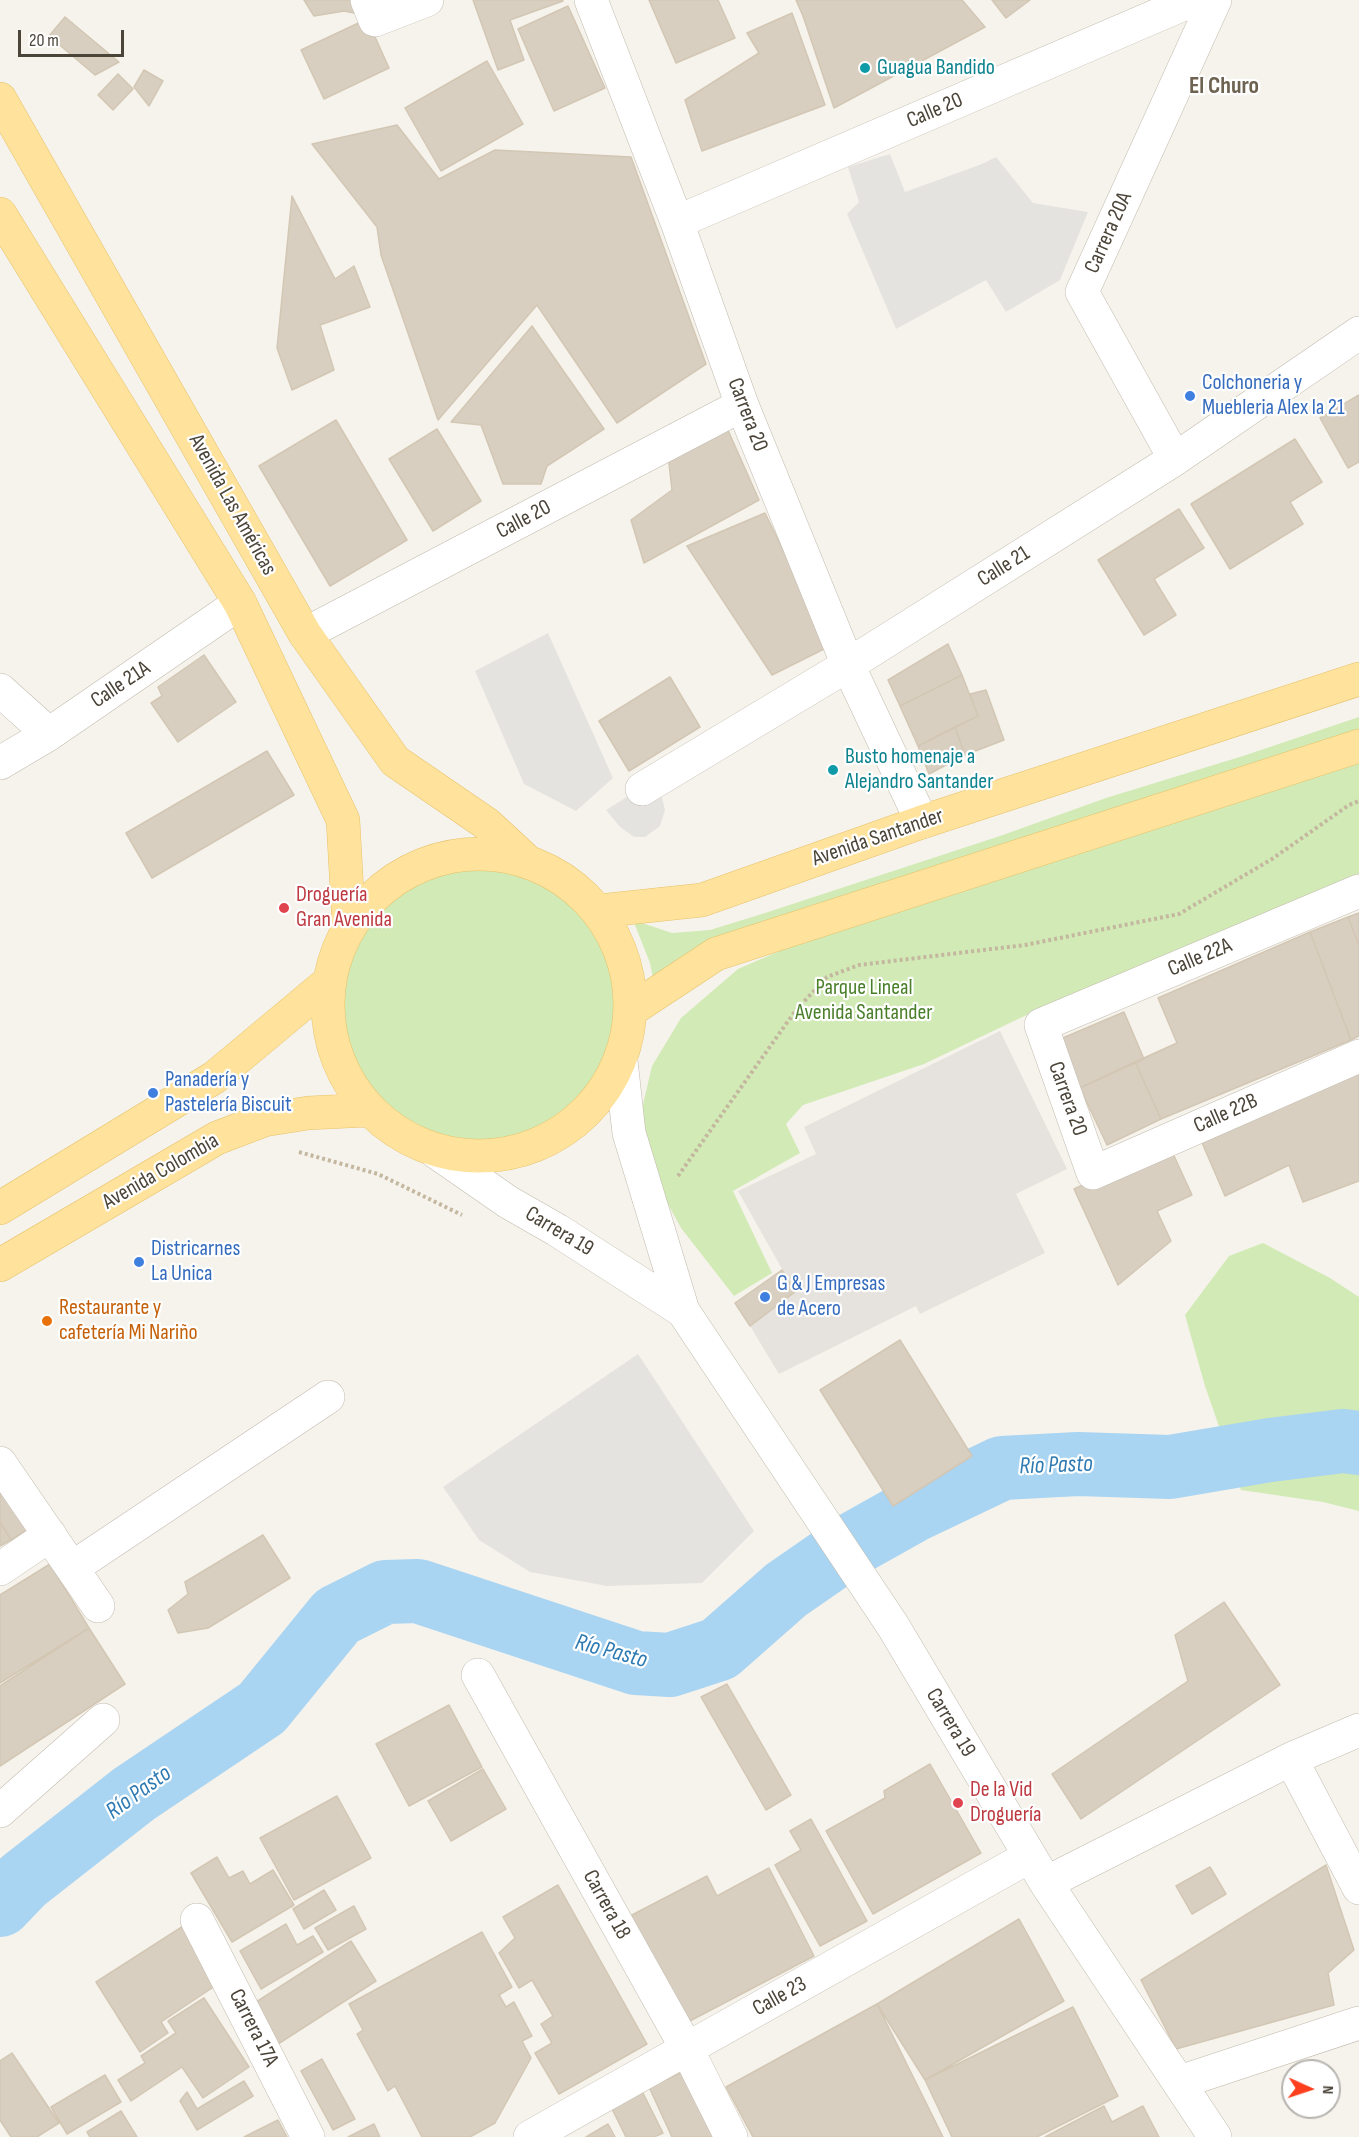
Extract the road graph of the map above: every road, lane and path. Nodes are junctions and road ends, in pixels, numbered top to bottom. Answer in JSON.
{"nodes":[{"id":1,"x":427,"y":0,"type":"edge"},
{"id":2,"x":591,"y":0,"type":"edge"},
{"id":3,"x":1193,"y":0,"type":"edge"},
{"id":4,"x":1215,"y":0,"type":"edge"},
{"id":5,"x":371,"y":10,"type":"edge"},
{"id":6,"x":0,"y":99,"type":"edge"},
{"id":7,"x":0,"y":214,"type":"edge"},
{"id":8,"x":677,"y":222,"type":"junction"},
{"id":9,"x":1359,"y":333,"type":"edge"},
{"id":10,"x":742,"y":405,"type":"junction"},
{"id":11,"x":1175,"y":459,"type":"junction"},
{"id":12,"x":240,"y":603,"type":"junction"},
{"id":13,"x":305,"y":634,"type":"junction"},
{"id":14,"x":848,"y":665,"type":"junction"},
{"id":15,"x":1359,"y":679,"type":"edge"},
{"id":16,"x":0,"y":690,"type":"edge"},
{"id":17,"x":49,"y":734,"type":"junction"},
{"id":18,"x":1359,"y":746,"type":"edge"},
{"id":19,"x":0,"y":763,"type":"edge"},
{"id":20,"x":642,"y":789,"type":"dead end"},
{"id":21,"x":1359,"y":801,"type":"edge"},
{"id":22,"x":922,"y":822,"type":"junction"},
{"id":23,"x":526,"y":860,"type":"junction"},
{"id":24,"x":1359,"y":891,"type":"edge"},
{"id":25,"x":599,"y":911,"type":"junction"},
{"id":26,"x":349,"y":927,"type":"junction"},
{"id":27,"x":330,"y":981,"type":"junction"},
{"id":28,"x":631,"y":1010,"type":"junction"},
{"id":29,"x":1041,"y":1025,"type":"joint"},
{"id":30,"x":1359,"y":1056,"type":"edge"},
{"id":31,"x":621,"y":1061,"type":"junction"},
{"id":32,"x":369,"y":1110,"type":"junction"},
{"id":33,"x":295,"y":1151,"type":"dead end"},
{"id":34,"x":436,"y":1152,"type":"junction"},
{"id":35,"x":1093,"y":1173,"type":"joint"},
{"id":36,"x":0,"y":1208,"type":"edge"},
{"id":37,"x":655,"y":1217,"type":"junction"},
{"id":38,"x":468,"y":1218,"type":"dead end"},
{"id":39,"x":0,"y":1265,"type":"edge"},
{"id":40,"x":683,"y":1311,"type":"junction"},
{"id":41,"x":328,"y":1396,"type":"dead end"},
{"id":42,"x":0,"y":1463,"type":"edge"},
{"id":43,"x":50,"y":1535,"type":"junction"},
{"id":44,"x":72,"y":1568,"type":"junction"},
{"id":45,"x":0,"y":1569,"type":"edge"},
{"id":46,"x":98,"y":1606,"type":"dead end"},
{"id":47,"x":477,"y":1675,"type":"dead end"},
{"id":48,"x":103,"y":1720,"type":"dead end"},
{"id":49,"x":1359,"y":1730,"type":"edge"},
{"id":50,"x":1291,"y":1758,"type":"junction"},
{"id":51,"x":0,"y":1811,"type":"edge"},
{"id":52,"x":1038,"y":1870,"type":"junction"},
{"id":53,"x":1359,"y":1888,"type":"edge"},
{"id":54,"x":197,"y":1920,"type":"dead end"},
{"id":55,"x":1359,"y":2023,"type":"edge"},
{"id":56,"x":687,"y":2049,"type":"junction"},
{"id":57,"x":1180,"y":2082,"type":"junction"},
{"id":58,"x":308,"y":2137,"type":"edge"},
{"id":59,"x":530,"y":2137,"type":"edge"},
{"id":60,"x":731,"y":2137,"type":"edge"},
{"id":61,"x":1215,"y":2137,"type":"edge"}],
"edges":[{"from":1,"to":5,"type":"street"},
{"from":2,"to":8,"type":"street","name":"Carrera 20"},
{"from":3,"to":8,"type":"street","name":"Calle 20"},
{"from":4,"to":11,"type":"street","name":"Carrera 20A"},
{"from":6,"to":13,"type":"main road","name":"Avenida Las Américas"},
{"from":7,"to":12,"type":"main road","name":"Avenida Las Américas"},
{"from":8,"to":10,"type":"street","name":"Carrera 20"},
{"from":9,"to":11,"type":"street","name":"Calle 21"},
{"from":10,"to":13,"type":"street","name":"Calle 20"},
{"from":10,"to":14,"type":"street","name":"Carrera 20"},
{"from":11,"to":14,"type":"street","name":"Calle 21"},
{"from":12,"to":17,"type":"street","name":"Calle 21A"},
{"from":12,"to":26,"type":"main road","name":"Avenida Las Américas"},
{"from":13,"to":23,"type":"main road","name":"Avenida Las Américas"},
{"from":14,"to":20,"type":"street","name":"Calle 21"},
{"from":14,"to":22,"type":"street","name":"Carrera 20"},
{"from":15,"to":22,"type":"main road","name":"Avenida Santander"},
{"from":16,"to":17,"type":"street"},
{"from":17,"to":19,"type":"street","name":"Calle 21A"},
{"from":18,"to":28,"type":"main road"},
{"from":21,"to":37,"type":"path"},
{"from":22,"to":25,"type":"main road","name":"Avenida Santander"},
{"from":23,"to":25,"type":"main road"},
{"from":23,"to":26,"type":"main road"},
{"from":24,"to":29,"type":"street","name":"Calle 22A"},
{"from":25,"to":28,"type":"main road"},
{"from":26,"to":27,"type":"main road"},
{"from":27,"to":32,"type":"main road"},
{"from":27,"to":36,"type":"main road"},
{"from":28,"to":31,"type":"main road"},
{"from":29,"to":35,"type":"street","name":"Carrera 20"},
{"from":30,"to":35,"type":"street","name":"Calle 22B"},
{"from":31,"to":34,"type":"main road"},
{"from":31,"to":37,"type":"street","name":"Carrera 19"},
{"from":32,"to":34,"type":"main road"},
{"from":32,"to":39,"type":"main road","name":"Avenida Colombia"},
{"from":33,"to":38,"type":"path"},
{"from":34,"to":40,"type":"street","name":"Carrera 19"},
{"from":37,"to":40,"type":"street","name":"Carrera 19"},
{"from":40,"to":52,"type":"street","name":"Carrera 19"},
{"from":41,"to":44,"type":"street"},
{"from":42,"to":43,"type":"street"},
{"from":43,"to":44,"type":"street"},
{"from":43,"to":45,"type":"street"},
{"from":44,"to":46,"type":"street"},
{"from":47,"to":56,"type":"street","name":"Carrera 18"},
{"from":48,"to":51,"type":"street"},
{"from":49,"to":50,"type":"street","name":"Calle 23"},
{"from":50,"to":52,"type":"street","name":"Calle 23"},
{"from":50,"to":53,"type":"street"},
{"from":52,"to":56,"type":"street","name":"Calle 23"},
{"from":52,"to":57,"type":"street","name":"Carrera 19"},
{"from":54,"to":58,"type":"street","name":"Carrera 17A"},
{"from":55,"to":57,"type":"street"},
{"from":56,"to":59,"type":"street","name":"Calle 23"},
{"from":56,"to":60,"type":"street","name":"Carrera 18"},
{"from":57,"to":61,"type":"street","name":"Carrera 19"}]}
